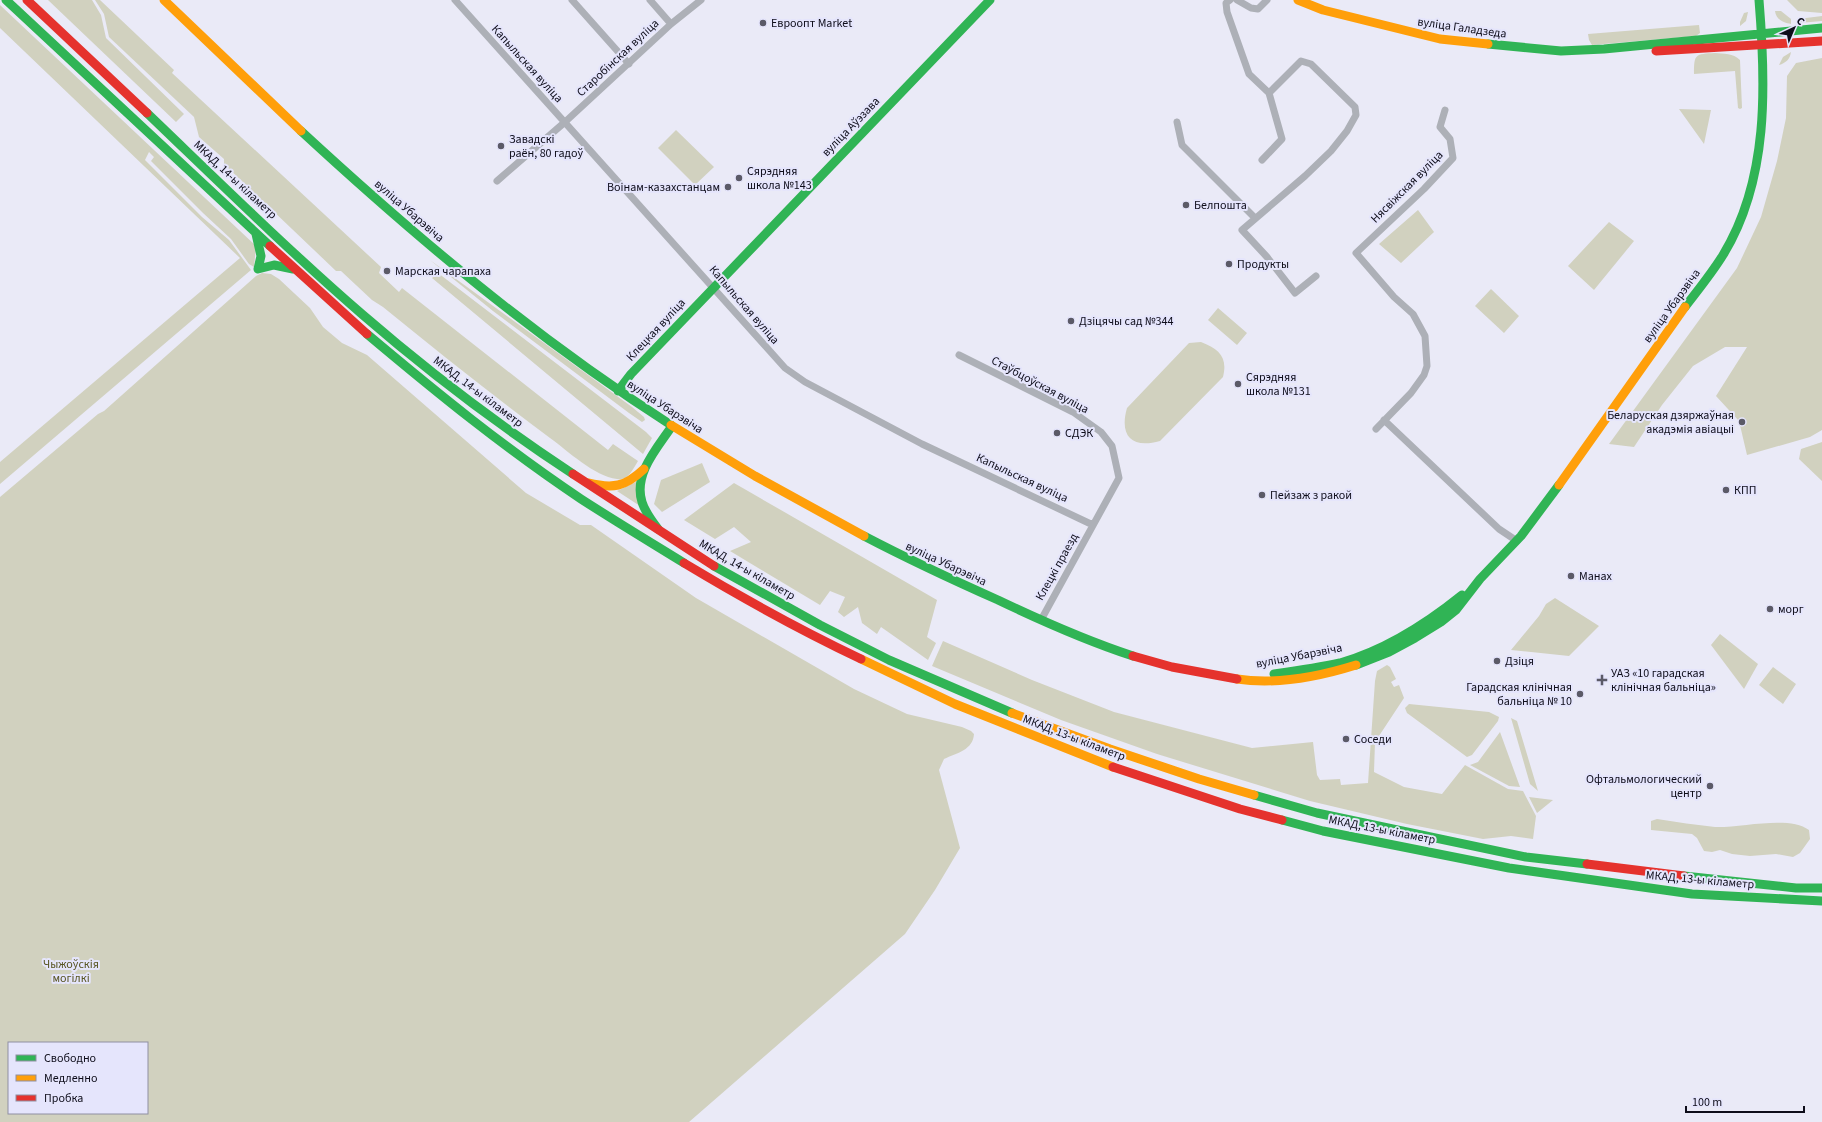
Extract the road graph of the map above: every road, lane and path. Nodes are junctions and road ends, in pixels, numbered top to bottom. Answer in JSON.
{"nodes":[{"id":1,"x":6,"y":0,"type":"edge"},
{"id":2,"x":27,"y":0,"type":"edge"},
{"id":3,"x":164,"y":0,"type":"edge"},
{"id":4,"x":455,"y":0,"type":"edge"},
{"id":5,"x":572,"y":0,"type":"edge"},
{"id":6,"x":650,"y":0,"type":"edge"},
{"id":7,"x":701,"y":0,"type":"edge"},
{"id":8,"x":990,"y":0,"type":"edge"},
{"id":9,"x":1230,"y":0,"type":"edge"},
{"id":10,"x":1237,"y":0,"type":"edge"},
{"id":11,"x":1266,"y":0,"type":"edge"},
{"id":12,"x":1298,"y":0,"type":"edge"},
{"id":13,"x":1759,"y":0,"type":"edge"},
{"id":14,"x":671,"y":24,"type":"junction"},
{"id":15,"x":1822,"y":28,"type":"edge"},
{"id":16,"x":1762,"y":34,"type":"junction"},
{"id":17,"x":1822,"y":41,"type":"edge"},
{"id":18,"x":1763,"y":45,"type":"junction"},
{"id":19,"x":1604,"y":49,"type":"junction"},
{"id":20,"x":629,"y":64,"type":"junction"},
{"id":21,"x":1269,"y":93,"type":"junction"},
{"id":22,"x":1445,"y":110,"type":"dead end"},
{"id":23,"x":565,"y":122,"type":"junction"},
{"id":24,"x":1177,"y":122,"type":"dead end"},
{"id":25,"x":1262,"y":160,"type":"dead end"},
{"id":26,"x":497,"y":181,"type":"dead end"},
{"id":27,"x":1255,"y":218,"type":"junction"},
{"id":28,"x":256,"y":234,"type":"junction"},
{"id":29,"x":294,"y":269,"type":"junction"},
{"id":30,"x":1316,"y":276,"type":"dead end"},
{"id":31,"x":712,"y":288,"type":"junction"},
{"id":32,"x":959,"y":355,"type":"dead end"},
{"id":33,"x":618,"y":391,"type":"junction"},
{"id":34,"x":1384,"y":420,"type":"junction"},
{"id":35,"x":672,"y":426,"type":"junction"},
{"id":36,"x":1376,"y":429,"type":"dead end"},
{"id":37,"x":648,"y":464,"type":"junction"},
{"id":38,"x":581,"y":481,"type":"junction"},
{"id":39,"x":1093,"y":525,"type":"junction"},
{"id":40,"x":661,"y":534,"type":"junction"},
{"id":41,"x":1517,"y":541,"type":"junction"},
{"id":42,"x":1041,"y":620,"type":"junction"},
{"id":43,"x":960,"y":691,"type":"joint"},
{"id":44,"x":955,"y":704,"type":"joint"},
{"id":45,"x":1822,"y":888,"type":"edge"},
{"id":46,"x":1822,"y":900,"type":"edge"}],
"edges":[{"from":1,"to":28,"type":"main road","name":"МКАД, 14-ы кіламетр"},
{"from":2,"to":38,"type":"main road","name":"МКАД, 14-ы кіламетр"},
{"from":3,"to":33,"type":"main road","name":"вуліца Убарэвіча"},
{"from":4,"to":23,"type":"street","name":"Капыльская вуліца"},
{"from":5,"to":20,"type":"street"},
{"from":6,"to":14,"type":"street"},
{"from":7,"to":14,"type":"street","name":"Старобінская вуліца"},
{"from":8,"to":31,"type":"main road","name":"вуліца Аўэзава"},
{"from":9,"to":21,"type":"street"},
{"from":10,"to":11,"type":"street"},
{"from":12,"to":19,"type":"main road","name":"вуліца Галадзеда"},
{"from":13,"to":16,"type":"main road","name":"вуліца Убарэвіча"},
{"from":14,"to":20,"type":"street","name":"Старобінская вуліца"},
{"from":15,"to":16,"type":"main road","name":"вуліца Галадзеда"},
{"from":16,"to":18,"type":"main road","name":"вуліца Убарэвіча"},
{"from":16,"to":19,"type":"main road","name":"вуліца Галадзеда"},
{"from":17,"to":18,"type":"main road","name":"вуліца Галадзеда"},
{"from":18,"to":19,"type":"main road","name":"вуліца Галадзеда"},
{"from":18,"to":41,"type":"main road","name":"вуліца Убарэвіча"},
{"from":20,"to":23,"type":"street","name":"Старобінская вуліца"},
{"from":21,"to":25,"type":"street"},
{"from":21,"to":27,"type":"street"},
{"from":22,"to":34,"type":"street","name":"Нясвіжская вуліца"},
{"from":23,"to":26,"type":"street","name":"Старобінская вуліца"},
{"from":23,"to":31,"type":"street","name":"Капыльская вуліца"},
{"from":24,"to":27,"type":"street"},
{"from":27,"to":30,"type":"street"},
{"from":28,"to":29,"type":"main road","name":"МКАД, 14-ы кіламетр"},
{"from":28,"to":29,"type":"main road"},
{"from":29,"to":44,"type":"main road","name":"МКАД, 14-ы кіламетр"},
{"from":31,"to":33,"type":"main road","name":"Клецкая вуліца"},
{"from":31,"to":39,"type":"street","name":"Капыльская вуліца"},
{"from":32,"to":39,"type":"street","name":"Стаўбцоўская вуліца"},
{"from":33,"to":35,"type":"main road","name":"вуліца Убарэвіча"},
{"from":34,"to":36,"type":"street"},
{"from":34,"to":41,"type":"street"},
{"from":35,"to":37,"type":"main road"},
{"from":35,"to":42,"type":"main road","name":"вуліца Убарэвіча"},
{"from":37,"to":38,"type":"main road"},
{"from":37,"to":40,"type":"main road"},
{"from":38,"to":40,"type":"main road","name":"МКАД, 14-ы кіламетр"},
{"from":39,"to":42,"type":"street","name":"Клецкі праезд"},
{"from":40,"to":43,"type":"main road","name":"МКАД, 14-ы кіламетр"},
{"from":41,"to":42,"type":"main road","name":"вуліца Убарэвіча"},
{"from":43,"to":45,"type":"main road","name":"МКАД, 13-ы кіламетр"},
{"from":44,"to":46,"type":"main road","name":"МКАД, 13-ы кіламетр"}]}
